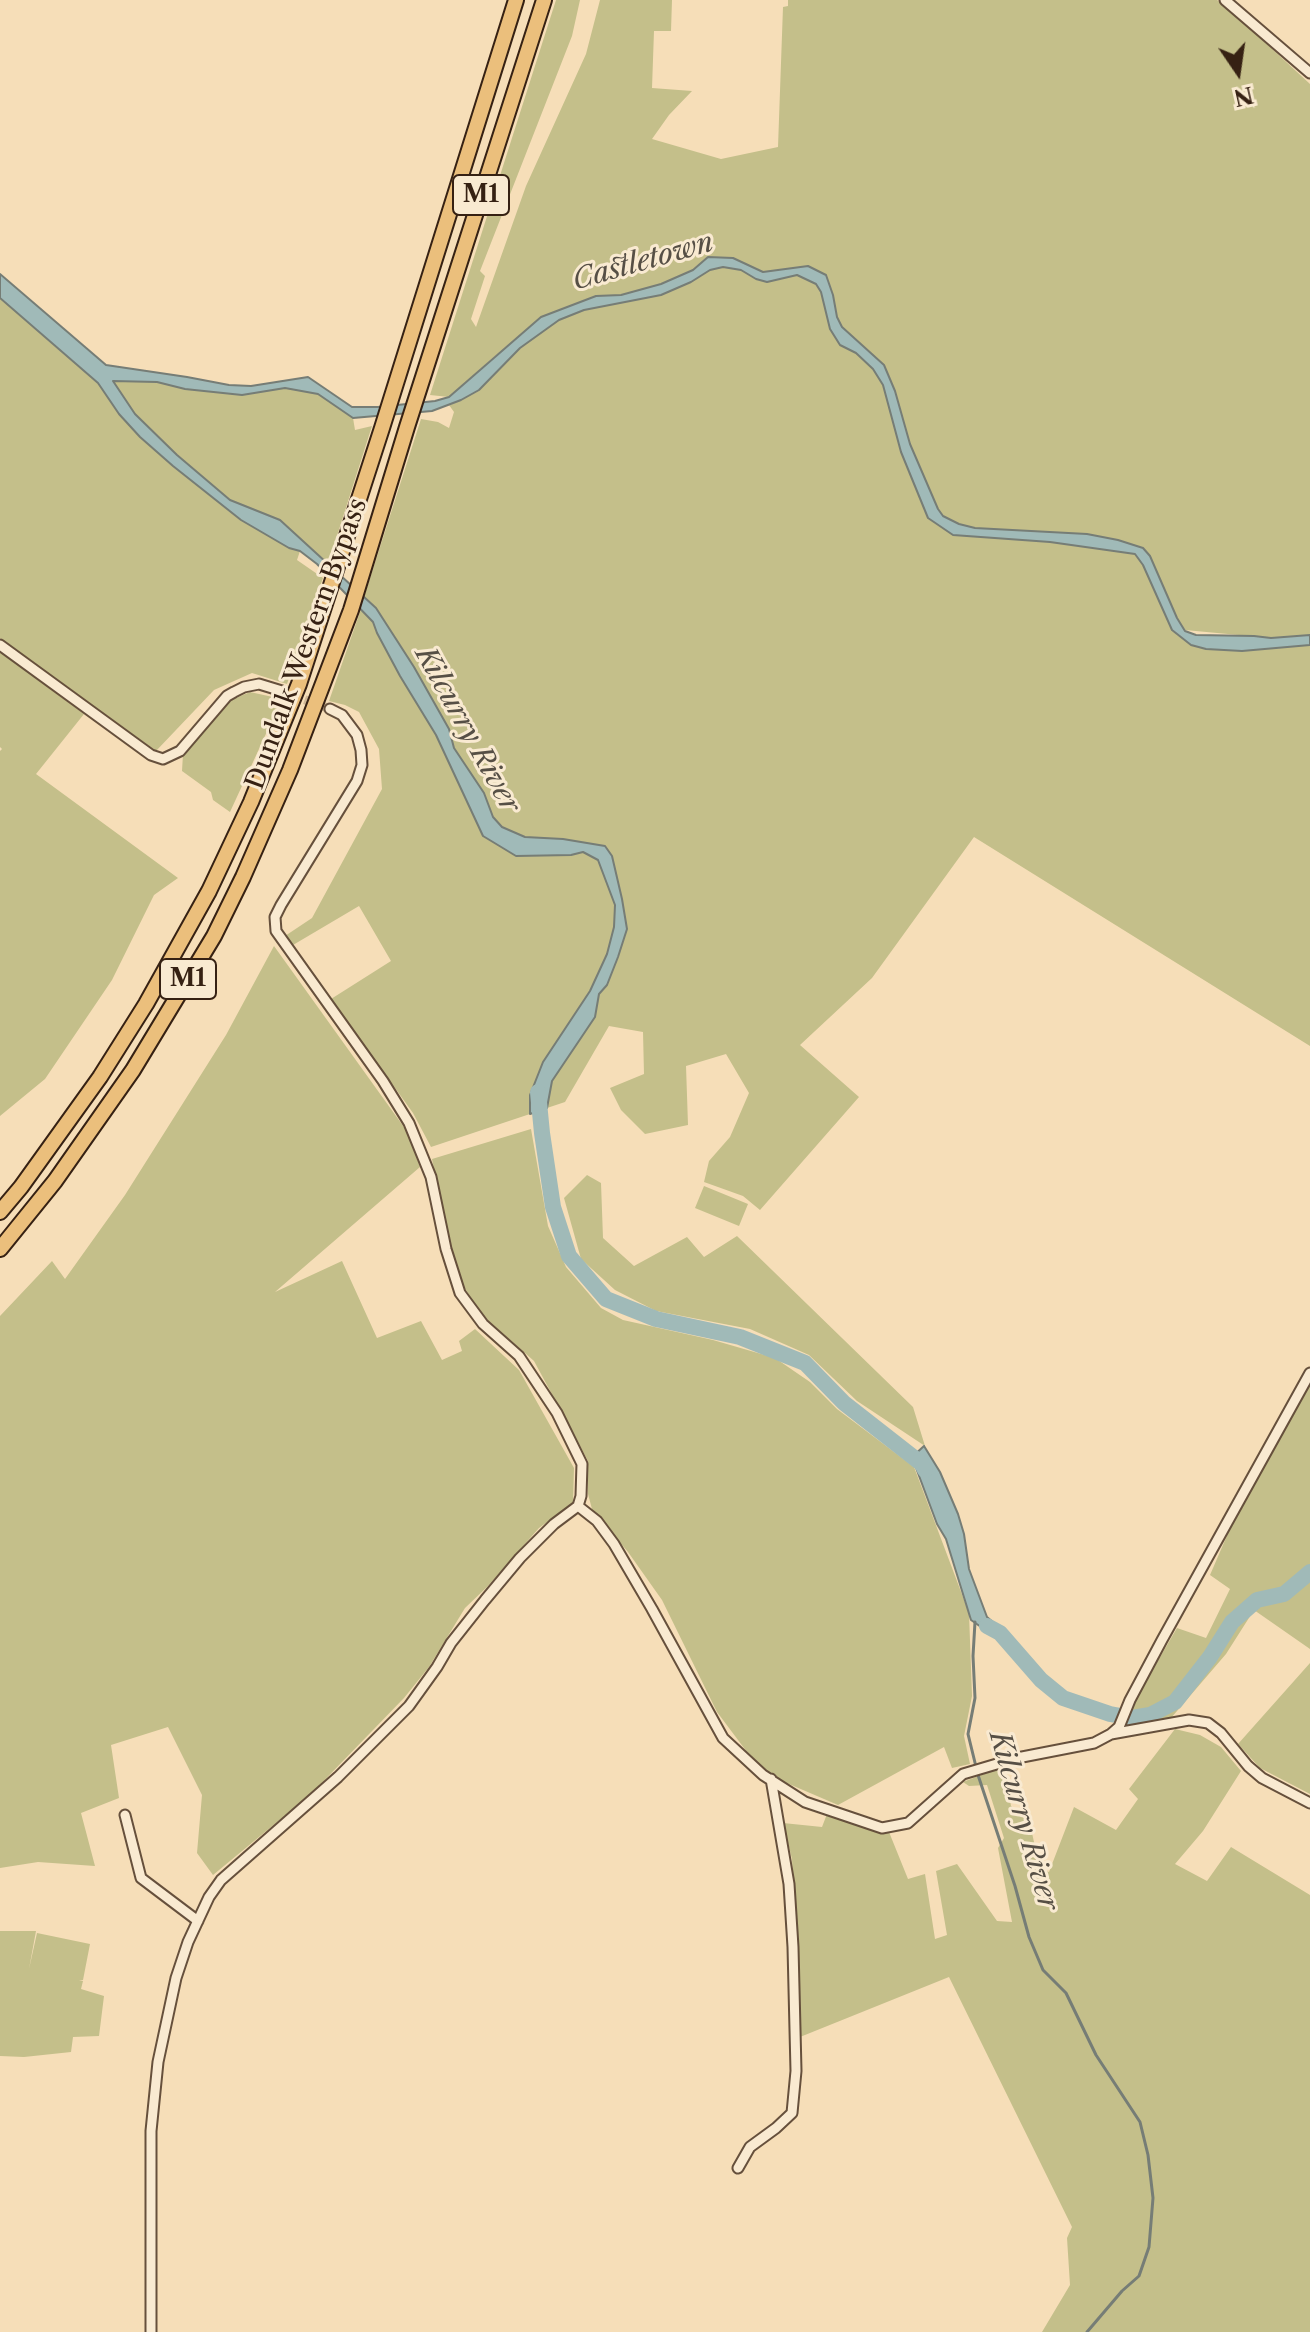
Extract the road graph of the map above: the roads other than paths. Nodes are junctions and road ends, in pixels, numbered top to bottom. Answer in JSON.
{"nodes":[{"id":1,"x":516,"y":0,"type":"edge"},
{"id":2,"x":544,"y":0,"type":"edge"},
{"id":3,"x":1225,"y":0,"type":"edge"},
{"id":4,"x":1310,"y":73,"type":"edge"},
{"id":5,"x":0,"y":645,"type":"edge"},
{"id":6,"x":282,"y":691,"type":"tunnel mouth"},
{"id":7,"x":330,"y":709,"type":"tunnel mouth"},
{"id":8,"x":0,"y":1212,"type":"edge"},
{"id":9,"x":0,"y":1249,"type":"edge"},
{"id":10,"x":1310,"y":1373,"type":"edge"},
{"id":11,"x":578,"y":1506,"type":"junction"},
{"id":12,"x":1115,"y":1730,"type":"junction"},
{"id":13,"x":771,"y":1779,"type":"junction"},
{"id":14,"x":1310,"y":1803,"type":"edge"},
{"id":15,"x":125,"y":1815,"type":"dead end"},
{"id":16,"x":198,"y":1921,"type":"junction"},
{"id":17,"x":738,"y":2168,"type":"dead end"},
{"id":18,"x":151,"y":2332,"type":"edge"}],
"edges":[{"from":1,"to":8,"type":"highway","name":"Dundalk Western Bypass","number":"M1"},
{"from":2,"to":9,"type":"highway","name":"Dundalk Western Bypass","number":"M1"},
{"from":3,"to":4,"type":"street"},
{"from":5,"to":6,"type":"street"},
{"from":7,"to":11,"type":"street"},
{"from":10,"to":12,"type":"street"},
{"from":11,"to":13,"type":"street"},
{"from":11,"to":16,"type":"street"},
{"from":12,"to":13,"type":"street"},
{"from":12,"to":14,"type":"street"},
{"from":13,"to":17,"type":"street"},
{"from":15,"to":16,"type":"street"},
{"from":16,"to":18,"type":"street"}]}
